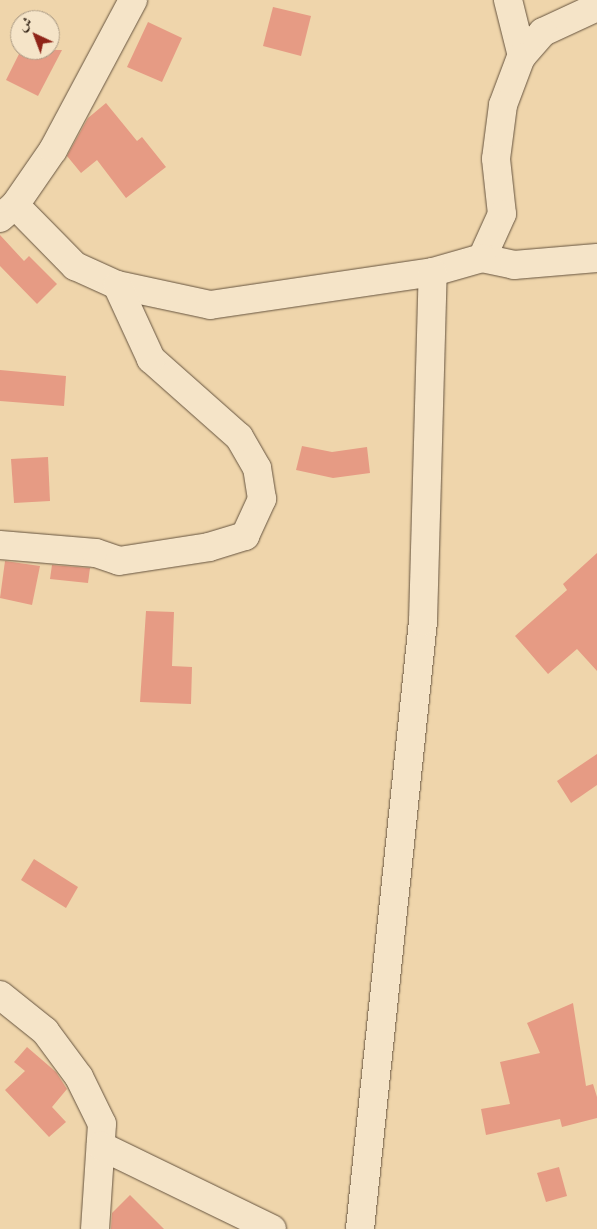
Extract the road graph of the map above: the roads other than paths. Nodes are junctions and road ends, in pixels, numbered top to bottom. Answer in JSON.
{"nodes":[{"id":1,"x":133,"y":0,"type":"edge"},
{"id":2,"x":508,"y":0,"type":"edge"},
{"id":3,"x":597,"y":7,"type":"edge"},
{"id":4,"x":522,"y":56,"type":"junction"},
{"id":5,"x":8,"y":212,"type":"edge"},
{"id":6,"x":482,"y":258,"type":"junction"},
{"id":7,"x":597,"y":258,"type":"edge"},
{"id":8,"x":433,"y":272,"type":"junction"},
{"id":9,"x":117,"y":285,"type":"junction"},
{"id":10,"x":0,"y":545,"type":"edge"},
{"id":11,"x":0,"y":995,"type":"edge"},
{"id":12,"x":101,"y":1146,"type":"junction"},
{"id":13,"x":95,"y":1229,"type":"edge"},
{"id":14,"x":272,"y":1229,"type":"edge"},
{"id":15,"x":360,"y":1229,"type":"edge"}],
"edges":[{"from":1,"to":5,"type":"street"},
{"from":2,"to":4,"type":"street"},
{"from":3,"to":4,"type":"street"},
{"from":4,"to":6,"type":"street"},
{"from":5,"to":9,"type":"street"},
{"from":6,"to":7,"type":"street"},
{"from":6,"to":8,"type":"street"},
{"from":8,"to":9,"type":"street"},
{"from":8,"to":15,"type":"street"},
{"from":9,"to":10,"type":"street"},
{"from":11,"to":12,"type":"street"},
{"from":12,"to":13,"type":"street"},
{"from":12,"to":14,"type":"street"}]}
